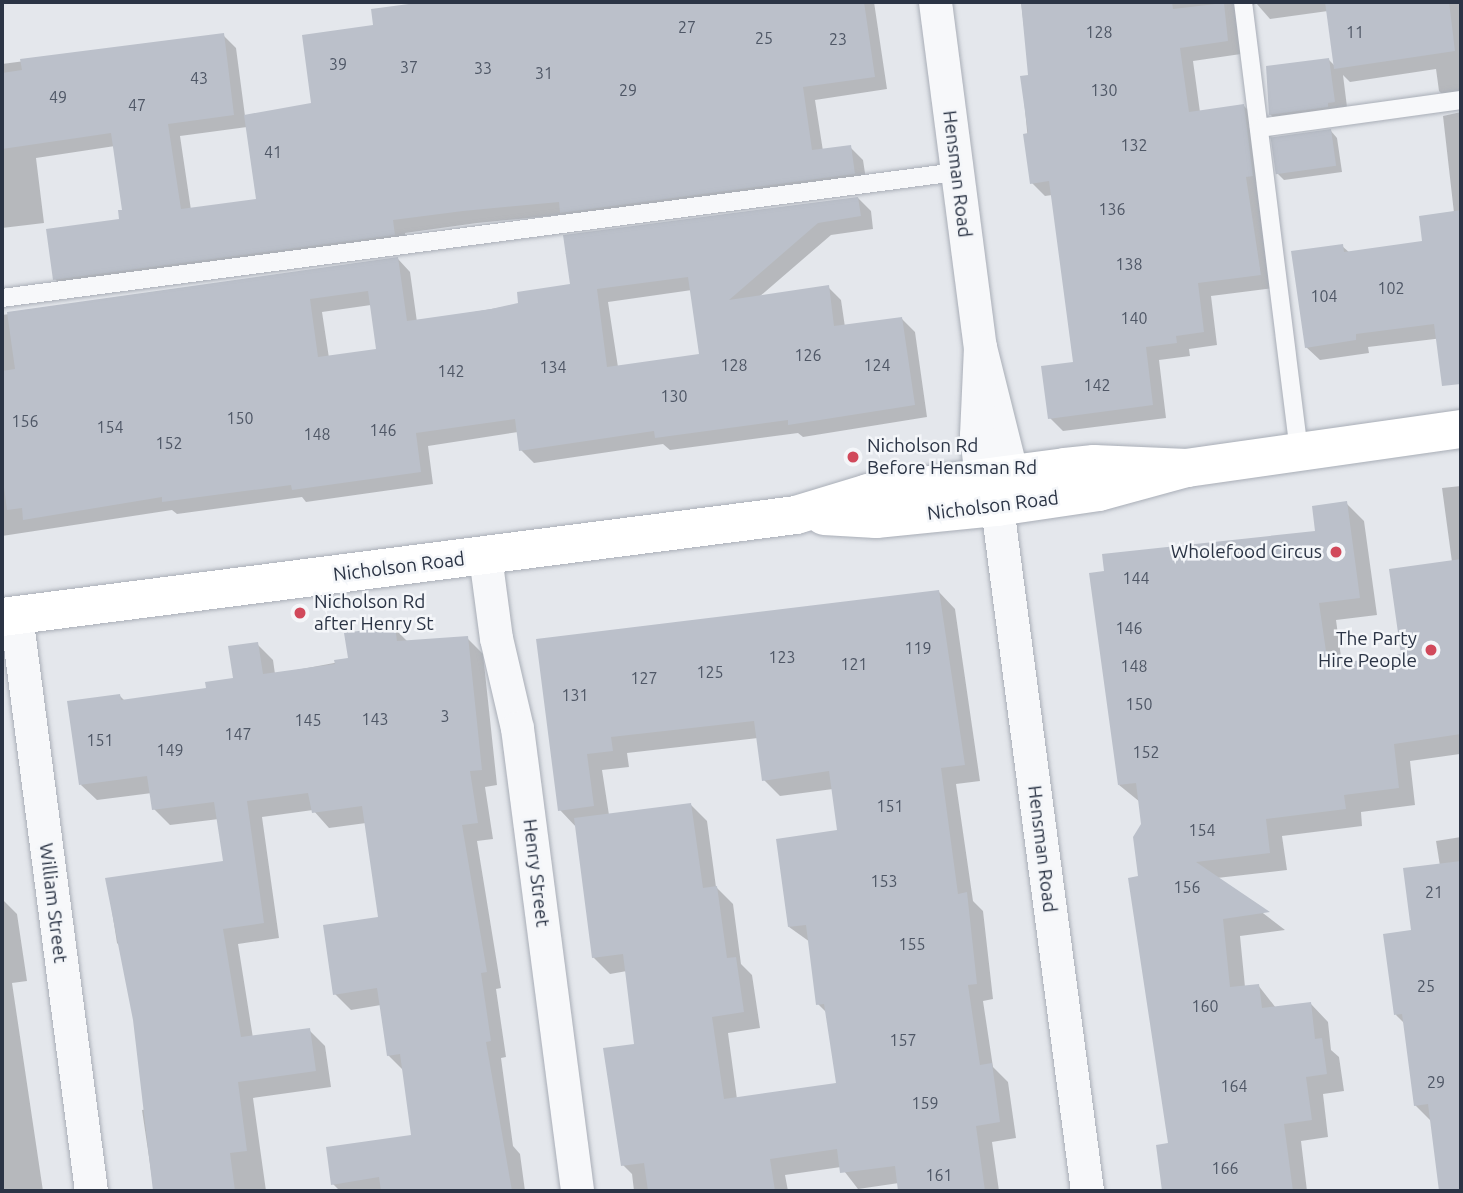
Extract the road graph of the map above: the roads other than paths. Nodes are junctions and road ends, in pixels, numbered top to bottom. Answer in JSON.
{"nodes":[{"id":1,"x":935,"y":2,"type":"edge"},
{"id":2,"x":1243,"y":2,"type":"edge"},
{"id":3,"x":1461,"y":100,"type":"edge"},
{"id":4,"x":1259,"y":128,"type":"junction"},
{"id":5,"x":957,"y":172,"type":"junction"},
{"id":6,"x":2,"y":298,"type":"edge"},
{"id":7,"x":1461,"y":429,"type":"edge"},
{"id":8,"x":1299,"y":452,"type":"junction"},
{"id":9,"x":997,"y":486,"type":"junction"},
{"id":10,"x":485,"y":556,"type":"junction"},
{"id":11,"x":9,"y":616,"type":"edge"},
{"id":12,"x":91,"y":1191,"type":"edge"},
{"id":13,"x":577,"y":1191,"type":"edge"},
{"id":14,"x":1087,"y":1191,"type":"edge"}],
"edges":[{"from":1,"to":5,"type":"street","name":"Hensman Road"},
{"from":2,"to":4,"type":"lane"},
{"from":3,"to":4,"type":"lane"},
{"from":4,"to":8,"type":"lane"},
{"from":5,"to":6,"type":"lane"},
{"from":5,"to":9,"type":"street","name":"Hensman Road"},
{"from":7,"to":8,"type":"main road","name":"Nicholson Road"},
{"from":8,"to":9,"type":"main road","name":"Nicholson Road"},
{"from":9,"to":10,"type":"main road","name":"Nicholson Road"},
{"from":9,"to":14,"type":"street","name":"Hensman Road"},
{"from":10,"to":11,"type":"main road","name":"Nicholson Road"},
{"from":10,"to":13,"type":"street","name":"Henry Street"},
{"from":11,"to":12,"type":"street","name":"William Street"}]}
